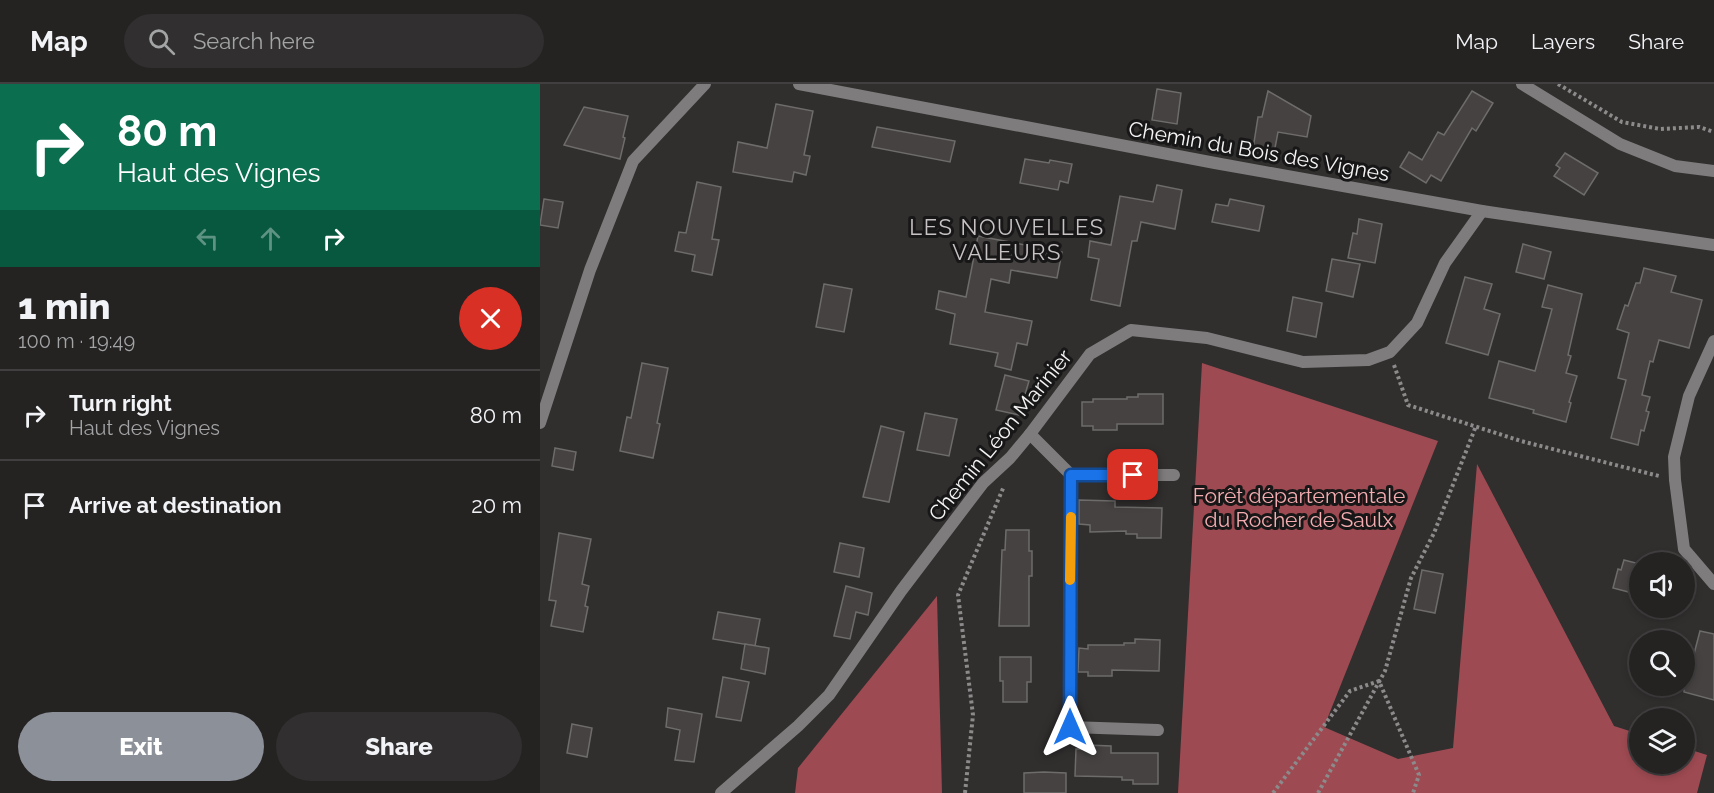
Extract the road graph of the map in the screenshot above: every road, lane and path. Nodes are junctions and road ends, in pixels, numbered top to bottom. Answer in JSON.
{"nodes":[{"id":1,"x":705,"y":84,"type":"edge"},
{"id":2,"x":799,"y":84,"type":"edge"},
{"id":3,"x":1522,"y":84,"type":"edge"},
{"id":4,"x":1558,"y":84,"type":"edge"},
{"id":5,"x":1714,"y":132,"type":"edge"},
{"id":6,"x":1714,"y":171,"type":"edge"},
{"id":7,"x":1482,"y":211,"type":"junction"},
{"id":8,"x":1714,"y":244,"type":"edge"},
{"id":9,"x":1714,"y":341,"type":"edge"},
{"id":10,"x":1390,"y":352,"type":"junction"},
{"id":11,"x":540,"y":423,"type":"edge"},
{"id":12,"x":1476,"y":426,"type":"junction"},
{"id":13,"x":1030,"y":434,"type":"junction"},
{"id":14,"x":1010,"y":458,"type":"junction"},
{"id":15,"x":1071,"y":475,"type":"junction"},
{"id":16,"x":1174,"y":475,"type":"dead end"},
{"id":17,"x":1675,"y":480,"type":"junction"},
{"id":18,"x":1714,"y":584,"type":"edge"},
{"id":19,"x":1379,"y":681,"type":"junction"},
{"id":20,"x":1158,"y":730,"type":"dead end"},
{"id":21,"x":721,"y":793,"type":"edge"},
{"id":22,"x":965,"y":793,"type":"edge"},
{"id":23,"x":1273,"y":793,"type":"edge"},
{"id":24,"x":1318,"y":793,"type":"edge"},
{"id":25,"x":1413,"y":793,"type":"edge"}],
"edges":[{"from":1,"to":11,"type":"street"},
{"from":2,"to":7,"type":"street","name":"Chemin du Bois des Vignes"},
{"from":3,"to":6,"type":"street"},
{"from":4,"to":5,"type":"path"},
{"from":7,"to":8,"type":"street","name":"Chemin du Bois des Vignes"},
{"from":7,"to":10,"type":"street"},
{"from":9,"to":17,"type":"street"},
{"from":10,"to":12,"type":"path"},
{"from":10,"to":13,"type":"street","name":"Chemin Léon Marinier"},
{"from":12,"to":17,"type":"path"},
{"from":12,"to":19,"type":"path"},
{"from":13,"to":14,"type":"street","name":"Chemin Léon Marinier"},
{"from":13,"to":15,"type":"street"},
{"from":14,"to":21,"type":"street","name":"Chemin Léon Marinier"},
{"from":14,"to":22,"type":"path"},
{"from":15,"to":16,"type":"street"},
{"from":15,"to":20,"type":"street"},
{"from":17,"to":18,"type":"street"},
{"from":19,"to":23,"type":"path"},
{"from":19,"to":24,"type":"path"},
{"from":19,"to":25,"type":"path"}]}
